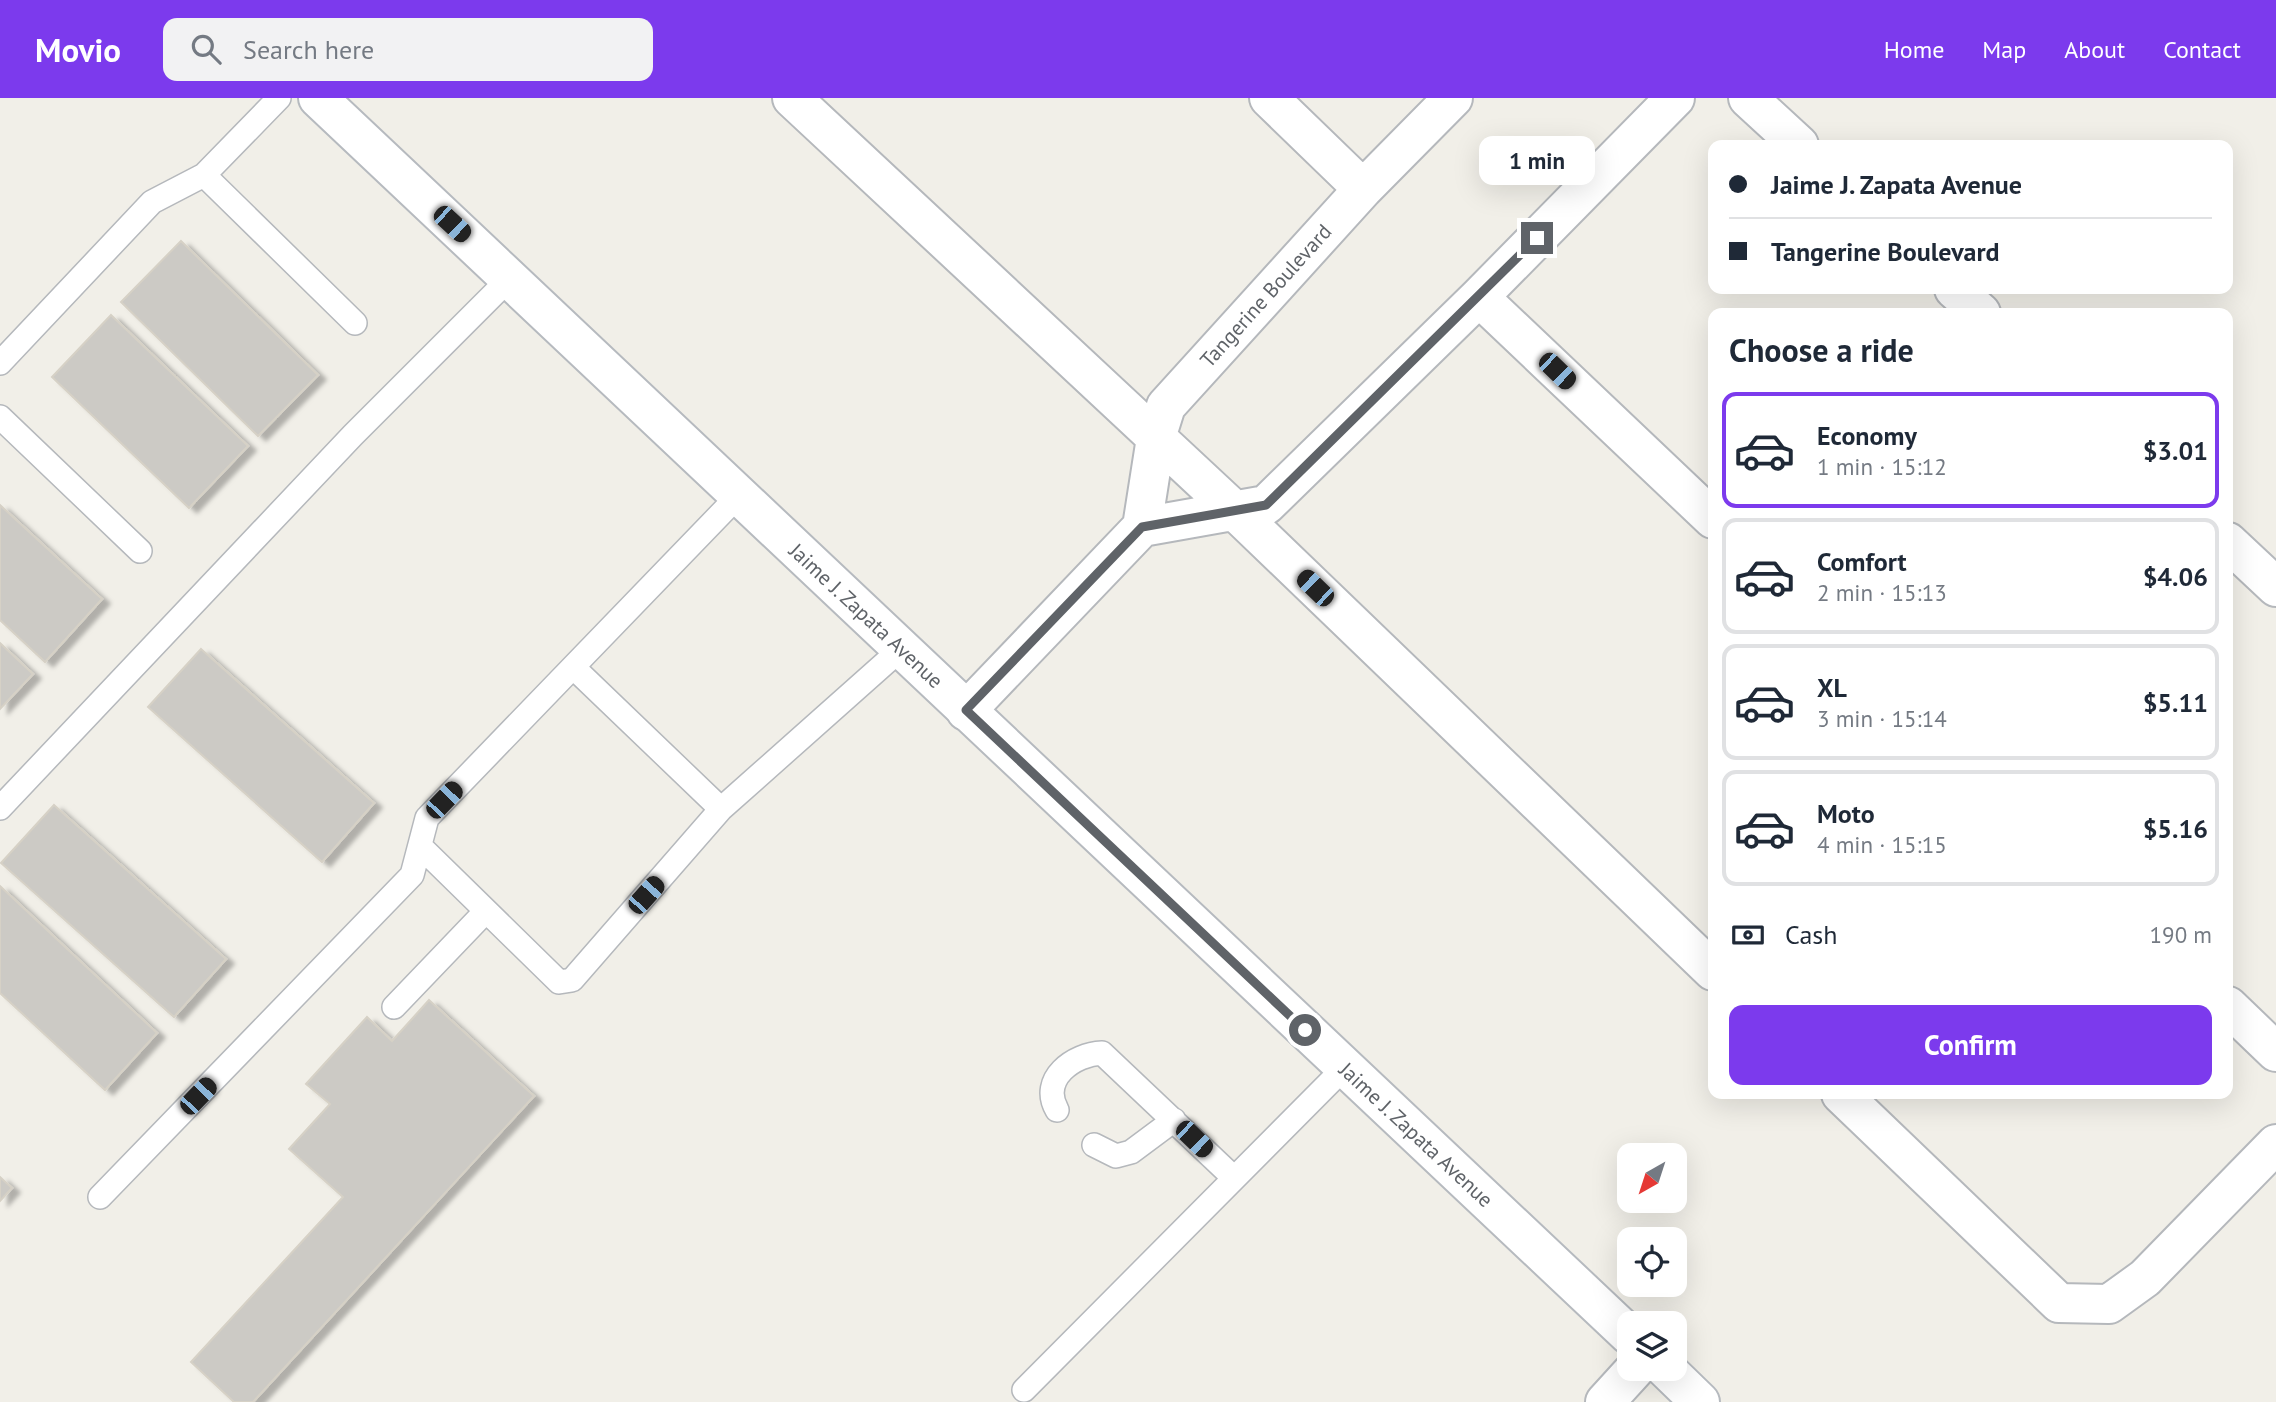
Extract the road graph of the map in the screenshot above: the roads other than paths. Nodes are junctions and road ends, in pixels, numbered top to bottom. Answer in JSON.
{"nodes":[{"id":1,"x":279,"y":98,"type":"edge"},
{"id":2,"x":318,"y":98,"type":"edge"},
{"id":3,"x":793,"y":98,"type":"edge"},
{"id":4,"x":1269,"y":98,"type":"edge"},
{"id":5,"x":1453,"y":98,"type":"edge"},
{"id":6,"x":1748,"y":98,"type":"edge"},
{"id":7,"x":1655,"y":105,"type":"edge"},
{"id":8,"x":1794,"y":140,"type":"edge"},
{"id":9,"x":204,"y":175,"type":"junction"},
{"id":10,"x":1363,"y":188,"type":"junction"},
{"id":11,"x":509,"y":279,"type":"junction"},
{"id":12,"x":1960,"y":294,"type":"edge"},
{"id":13,"x":1479,"y":297,"type":"junction"},
{"id":14,"x":1975,"y":308,"type":"edge"},
{"id":15,"x":355,"y":323,"type":"dead end"},
{"id":16,"x":0,"y":363,"type":"edge"},
{"id":17,"x":0,"y":417,"type":"edge"},
{"id":18,"x":1156,"y":438,"type":"junction"},
{"id":19,"x":738,"y":496,"type":"junction"},
{"id":20,"x":1236,"y":512,"type":"junction"},
{"id":21,"x":1708,"y":514,"type":"edge"},
{"id":22,"x":1142,"y":527,"type":"junction"},
{"id":23,"x":2233,"y":547,"type":"edge"},
{"id":24,"x":140,"y":551,"type":"dead end"},
{"id":25,"x":2276,"y":587,"type":"edge"},
{"id":26,"x":901,"y":649,"type":"junction"},
{"id":27,"x":573,"y":667,"type":"junction"},
{"id":28,"x":966,"y":710,"type":"junction"},
{"id":29,"x":0,"y":807,"type":"edge"},
{"id":30,"x":720,"y":809,"type":"junction"},
{"id":31,"x":420,"y":846,"type":"junction"},
{"id":32,"x":486,"y":911,"type":"junction"},
{"id":33,"x":1708,"y":966,"type":"edge"},
{"id":34,"x":394,"y":1007,"type":"dead end"},
{"id":35,"x":2233,"y":1011,"type":"edge"},
{"id":36,"x":2276,"y":1052,"type":"edge"},
{"id":37,"x":1345,"y":1068,"type":"junction"},
{"id":38,"x":1846,"y":1099,"type":"edge"},
{"id":39,"x":1057,"y":1110,"type":"dead end"},
{"id":40,"x":1174,"y":1120,"type":"junction"},
{"id":41,"x":2276,"y":1144,"type":"edge"},
{"id":42,"x":1094,"y":1145,"type":"dead end"},
{"id":43,"x":1234,"y":1178,"type":"junction"},
{"id":44,"x":100,"y":1197,"type":"dead end"},
{"id":45,"x":1617,"y":1324,"type":"edge"},
{"id":46,"x":1624,"y":1381,"type":"edge"},
{"id":47,"x":1678,"y":1381,"type":"edge"},
{"id":48,"x":1024,"y":1390,"type":"dead end"},
{"id":49,"x":1605,"y":1402,"type":"edge"},
{"id":50,"x":1700,"y":1402,"type":"edge"}],
"edges":[{"from":1,"to":9,"type":"lane"},
{"from":2,"to":11,"type":"street","name":"Jaime J. Zapata Avenue"},
{"from":3,"to":18,"type":"street"},
{"from":4,"to":10,"type":"street"},
{"from":5,"to":10,"type":"street","name":"Tangerine Boulevard"},
{"from":6,"to":8,"type":"street"},
{"from":7,"to":13,"type":"street"},
{"from":9,"to":15,"type":"lane"},
{"from":9,"to":16,"type":"lane"},
{"from":10,"to":18,"type":"street","name":"Tangerine Boulevard"},
{"from":11,"to":19,"type":"street","name":"Jaime J. Zapata Avenue"},
{"from":11,"to":29,"type":"lane"},
{"from":12,"to":14,"type":"street"},
{"from":13,"to":20,"type":"street"},
{"from":13,"to":21,"type":"street"},
{"from":17,"to":24,"type":"lane"},
{"from":18,"to":20,"type":"street"},
{"from":18,"to":22,"type":"street","name":"Tangerine Boulevard"},
{"from":19,"to":26,"type":"street","name":"Jaime J. Zapata Avenue"},
{"from":19,"to":27,"type":"lane"},
{"from":20,"to":22,"type":"street"},
{"from":20,"to":33,"type":"street"},
{"from":22,"to":28,"type":"street"},
{"from":23,"to":25,"type":"street"},
{"from":26,"to":28,"type":"street","name":"Jaime J. Zapata Avenue"},
{"from":26,"to":30,"type":"lane"},
{"from":27,"to":30,"type":"lane"},
{"from":27,"to":31,"type":"lane"},
{"from":28,"to":37,"type":"street","name":"Jaime J. Zapata Avenue"},
{"from":30,"to":32,"type":"lane"},
{"from":31,"to":32,"type":"lane"},
{"from":31,"to":44,"type":"lane"},
{"from":32,"to":34,"type":"lane"},
{"from":35,"to":36,"type":"street"},
{"from":37,"to":43,"type":"lane"},
{"from":37,"to":45,"type":"street","name":"Jaime J. Zapata Avenue"},
{"from":38,"to":41,"type":"street"},
{"from":39,"to":40,"type":"lane"},
{"from":40,"to":42,"type":"lane"},
{"from":40,"to":43,"type":"lane"},
{"from":43,"to":48,"type":"lane"},
{"from":46,"to":49,"type":"street"},
{"from":47,"to":50,"type":"street"}]}
